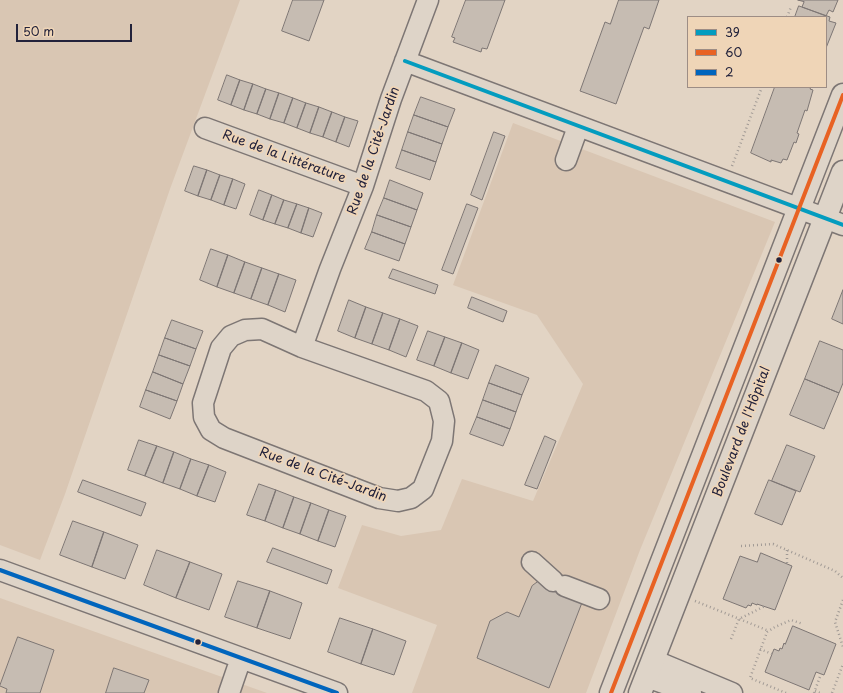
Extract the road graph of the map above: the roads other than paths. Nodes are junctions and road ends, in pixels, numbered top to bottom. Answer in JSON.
{"nodes":[{"id":1,"x":428,"y":0,"type":"edge"},
{"id":2,"x":405,"y":61,"type":"junction"},
{"id":3,"x":843,"y":95,"type":"edge"},
{"id":4,"x":578,"y":127,"type":"junction"},
{"id":5,"x":205,"y":128,"type":"dead end"},
{"id":6,"x":566,"y":160,"type":"dead end"},
{"id":7,"x":843,"y":172,"type":"edge"},
{"id":8,"x":363,"y":186,"type":"junction"},
{"id":9,"x":800,"y":208,"type":"junction"},
{"id":10,"x":834,"y":222,"type":"edge"},
{"id":11,"x":302,"y":347,"type":"junction"},
{"id":12,"x":532,"y":562,"type":"dead end"},
{"id":13,"x":0,"y":570,"type":"edge"},
{"id":14,"x":599,"y":599,"type":"dead end"},
{"id":15,"x":241,"y":658,"type":"junction"},
{"id":16,"x":647,"y":677,"type":"edge"},
{"id":17,"x":682,"y":691,"type":"edge"},
{"id":18,"x":228,"y":693,"type":"edge"},
{"id":19,"x":337,"y":693,"type":"edge"},
{"id":20,"x":611,"y":693,"type":"edge"},
{"id":21,"x":732,"y":693,"type":"edge"}],
"edges":[{"from":1,"to":2,"type":"street","name":"Rue de la Cité-Jardin"},
{"from":2,"to":4,"type":"street"},
{"from":2,"to":8,"type":"street","name":"Rue de la Cité-Jardin"},
{"from":3,"to":9,"type":"main road","name":"Boulevard de l'Hôpital"},
{"from":4,"to":6,"type":"street"},
{"from":4,"to":9,"type":"street"},
{"from":5,"to":8,"type":"street","name":"Rue de la Littérature"},
{"from":7,"to":10,"type":"main road","name":"Boulevard de l'Hôpital"},
{"from":8,"to":11,"type":"street","name":"Rue de la Cité-Jardin"},
{"from":9,"to":10,"type":"street"},
{"from":9,"to":20,"type":"main road","name":"Boulevard de l'Hôpital"},
{"from":10,"to":16,"type":"main road","name":"Boulevard de l'Hôpital"},
{"from":11,"to":11,"type":"street","name":"Rue de la Cité-Jardin"},
{"from":12,"to":14,"type":"street"},
{"from":13,"to":15,"type":"street"},
{"from":15,"to":18,"type":"street"},
{"from":15,"to":19,"type":"street"},
{"from":16,"to":17,"type":"street"},
{"from":16,"to":21,"type":"street"}]}
